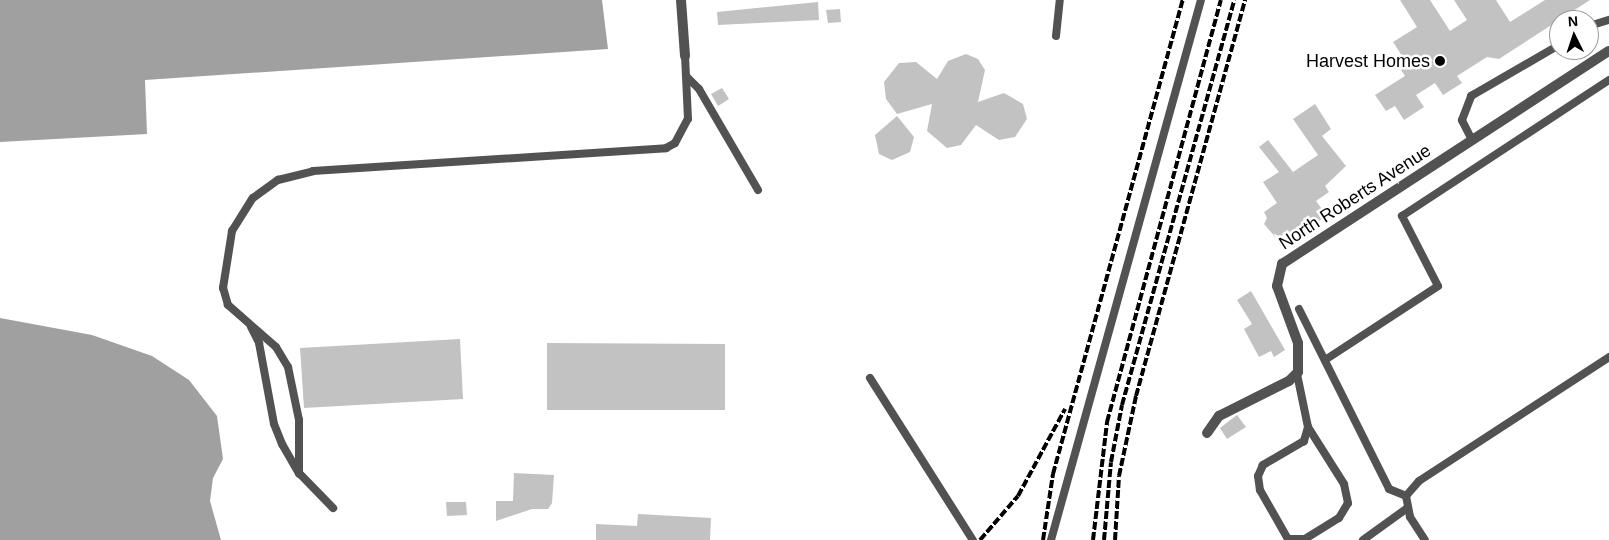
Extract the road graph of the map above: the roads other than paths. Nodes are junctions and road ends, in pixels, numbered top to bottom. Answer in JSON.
{"nodes":[{"id":1,"x":681,"y":0,"type":"edge"},
{"id":2,"x":1060,"y":0,"type":"edge"},
{"id":3,"x":1201,"y":0,"type":"edge"},
{"id":4,"x":1056,"y":36,"type":"dead end"},
{"id":5,"x":1549,"y":51,"type":"edge"},
{"id":6,"x":1609,"y":51,"type":"edge"},
{"id":7,"x":685,"y":56,"type":"joint"},
{"id":8,"x":687,"y":78,"type":"junction"},
{"id":9,"x":1609,"y":80,"type":"edge"},
{"id":10,"x":1472,"y":140,"type":"junction"},
{"id":11,"x":758,"y":190,"type":"dead end"},
{"id":12,"x":1299,"y":309,"type":"dead end"},
{"id":13,"x":250,"y":325,"type":"junction"},
{"id":14,"x":1609,"y":357,"type":"edge"},
{"id":15,"x":1325,"y":360,"type":"junction"},
{"id":16,"x":1297,"y":374,"type":"junction"},
{"id":17,"x":870,"y":378,"type":"dead end"},
{"id":18,"x":1308,"y":427,"type":"junction"},
{"id":19,"x":1206,"y":433,"type":"dead end"},
{"id":20,"x":299,"y":474,"type":"junction"},
{"id":21,"x":1406,"y":496,"type":"junction"},
{"id":22,"x":333,"y":508,"type":"dead end"},
{"id":23,"x":1406,"y":509,"type":"junction"},
{"id":24,"x":973,"y":540,"type":"edge"},
{"id":25,"x":1051,"y":540,"type":"edge"},
{"id":26,"x":1363,"y":540,"type":"edge"},
{"id":27,"x":1426,"y":540,"type":"edge"}],
"edges":[{"from":1,"to":7,"type":"street"},
{"from":2,"to":4,"type":"lane"},
{"from":3,"to":25,"type":"lane"},
{"from":5,"to":10,"type":"lane"},
{"from":6,"to":10,"type":"street","name":"North Roberts Avenue"},
{"from":7,"to":8,"type":"lane"},
{"from":8,"to":11,"type":"lane"},
{"from":8,"to":13,"type":"lane"},
{"from":9,"to":15,"type":"lane"},
{"from":10,"to":16,"type":"street","name":"North Roberts Avenue"},
{"from":12,"to":15,"type":"lane"},
{"from":13,"to":20,"type":"lane"},
{"from":13,"to":20,"type":"lane"},
{"from":14,"to":21,"type":"lane"},
{"from":15,"to":21,"type":"lane"},
{"from":16,"to":18,"type":"lane"},
{"from":16,"to":19,"type":"street"},
{"from":17,"to":24,"type":"lane"},
{"from":18,"to":18,"type":"lane"},
{"from":20,"to":22,"type":"lane"},
{"from":21,"to":23,"type":"lane"},
{"from":23,"to":26,"type":"lane"},
{"from":23,"to":27,"type":"lane"}]}
